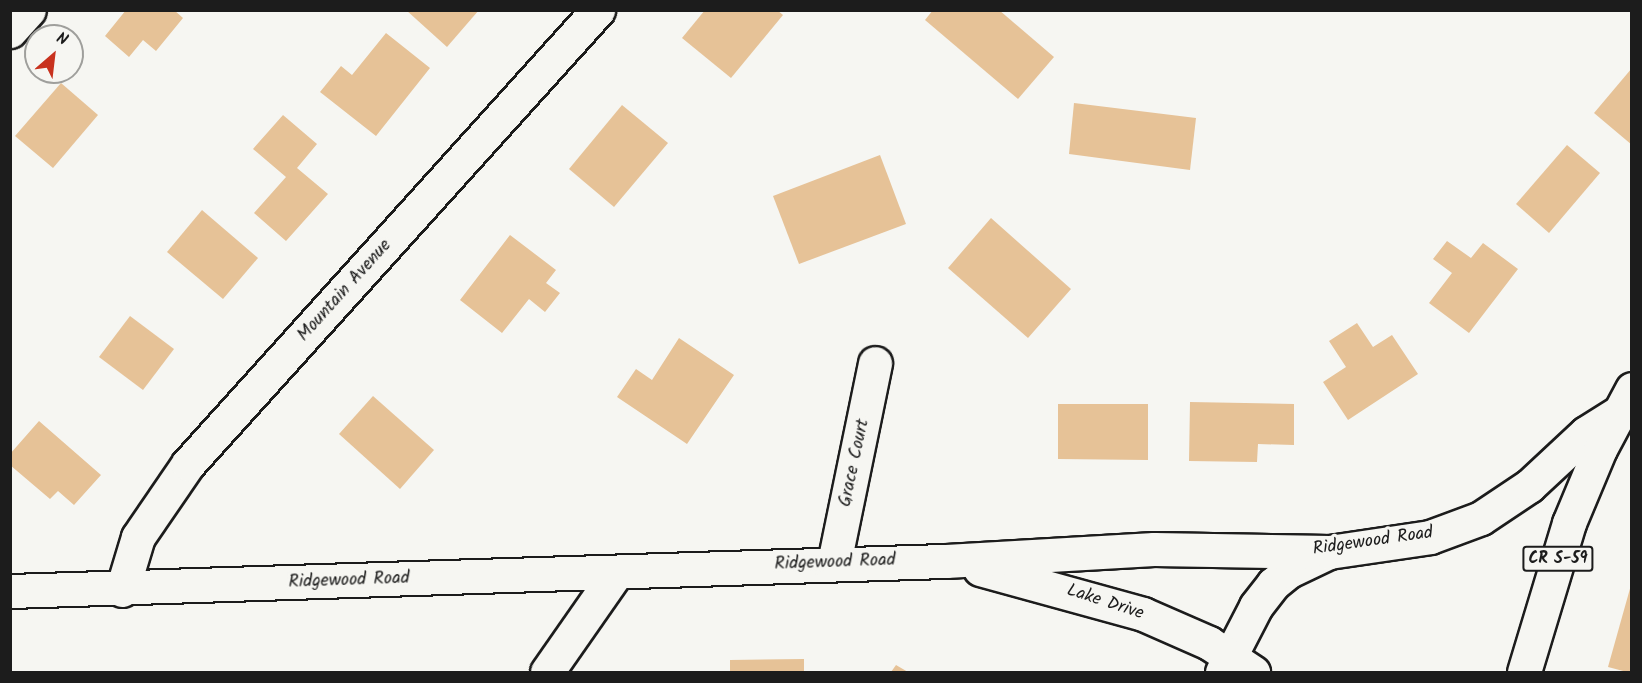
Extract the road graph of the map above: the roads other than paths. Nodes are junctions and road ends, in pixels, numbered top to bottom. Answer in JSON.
{"nodes":[{"id":1,"x":29,"y":10,"type":"edge"},
{"id":2,"x":598,"y":10,"type":"edge"},
{"id":3,"x":10,"y":31,"type":"edge"},
{"id":4,"x":875,"y":363,"type":"dead end"},
{"id":5,"x":1625,"y":401,"type":"edge"},
{"id":6,"x":1329,"y":552,"type":"junction"},
{"id":7,"x":946,"y":561,"type":"junction"},
{"id":8,"x":834,"y":563,"type":"junction"},
{"id":9,"x":616,"y":573,"type":"junction"},
{"id":10,"x":122,"y":590,"type":"junction"},
{"id":11,"x":10,"y":591,"type":"edge"},
{"id":12,"x":1235,"y":667,"type":"edge"},
{"id":13,"x":547,"y":672,"type":"edge"},
{"id":14,"x":1524,"y":672,"type":"edge"}],
"edges":[{"from":1,"to":3,"type":"main road"},
{"from":2,"to":10,"type":"main road","name":"Mountain Avenue"},
{"from":4,"to":8,"type":"main road","name":"Grace Court"},
{"from":5,"to":6,"type":"main road","name":"Ridgewood Road"},
{"from":5,"to":14,"type":"main road","number":"CR S-59"},
{"from":6,"to":7,"type":"main road","name":"Ridgewood Road"},
{"from":6,"to":12,"type":"main road"},
{"from":7,"to":8,"type":"main road","name":"Ridgewood Road"},
{"from":7,"to":12,"type":"main road","name":"Lake Drive"},
{"from":8,"to":9,"type":"main road","name":"Ridgewood Road"},
{"from":9,"to":10,"type":"main road","name":"Ridgewood Road"},
{"from":9,"to":13,"type":"main road"},
{"from":10,"to":11,"type":"main road","name":"Ridgewood Road"}]}
